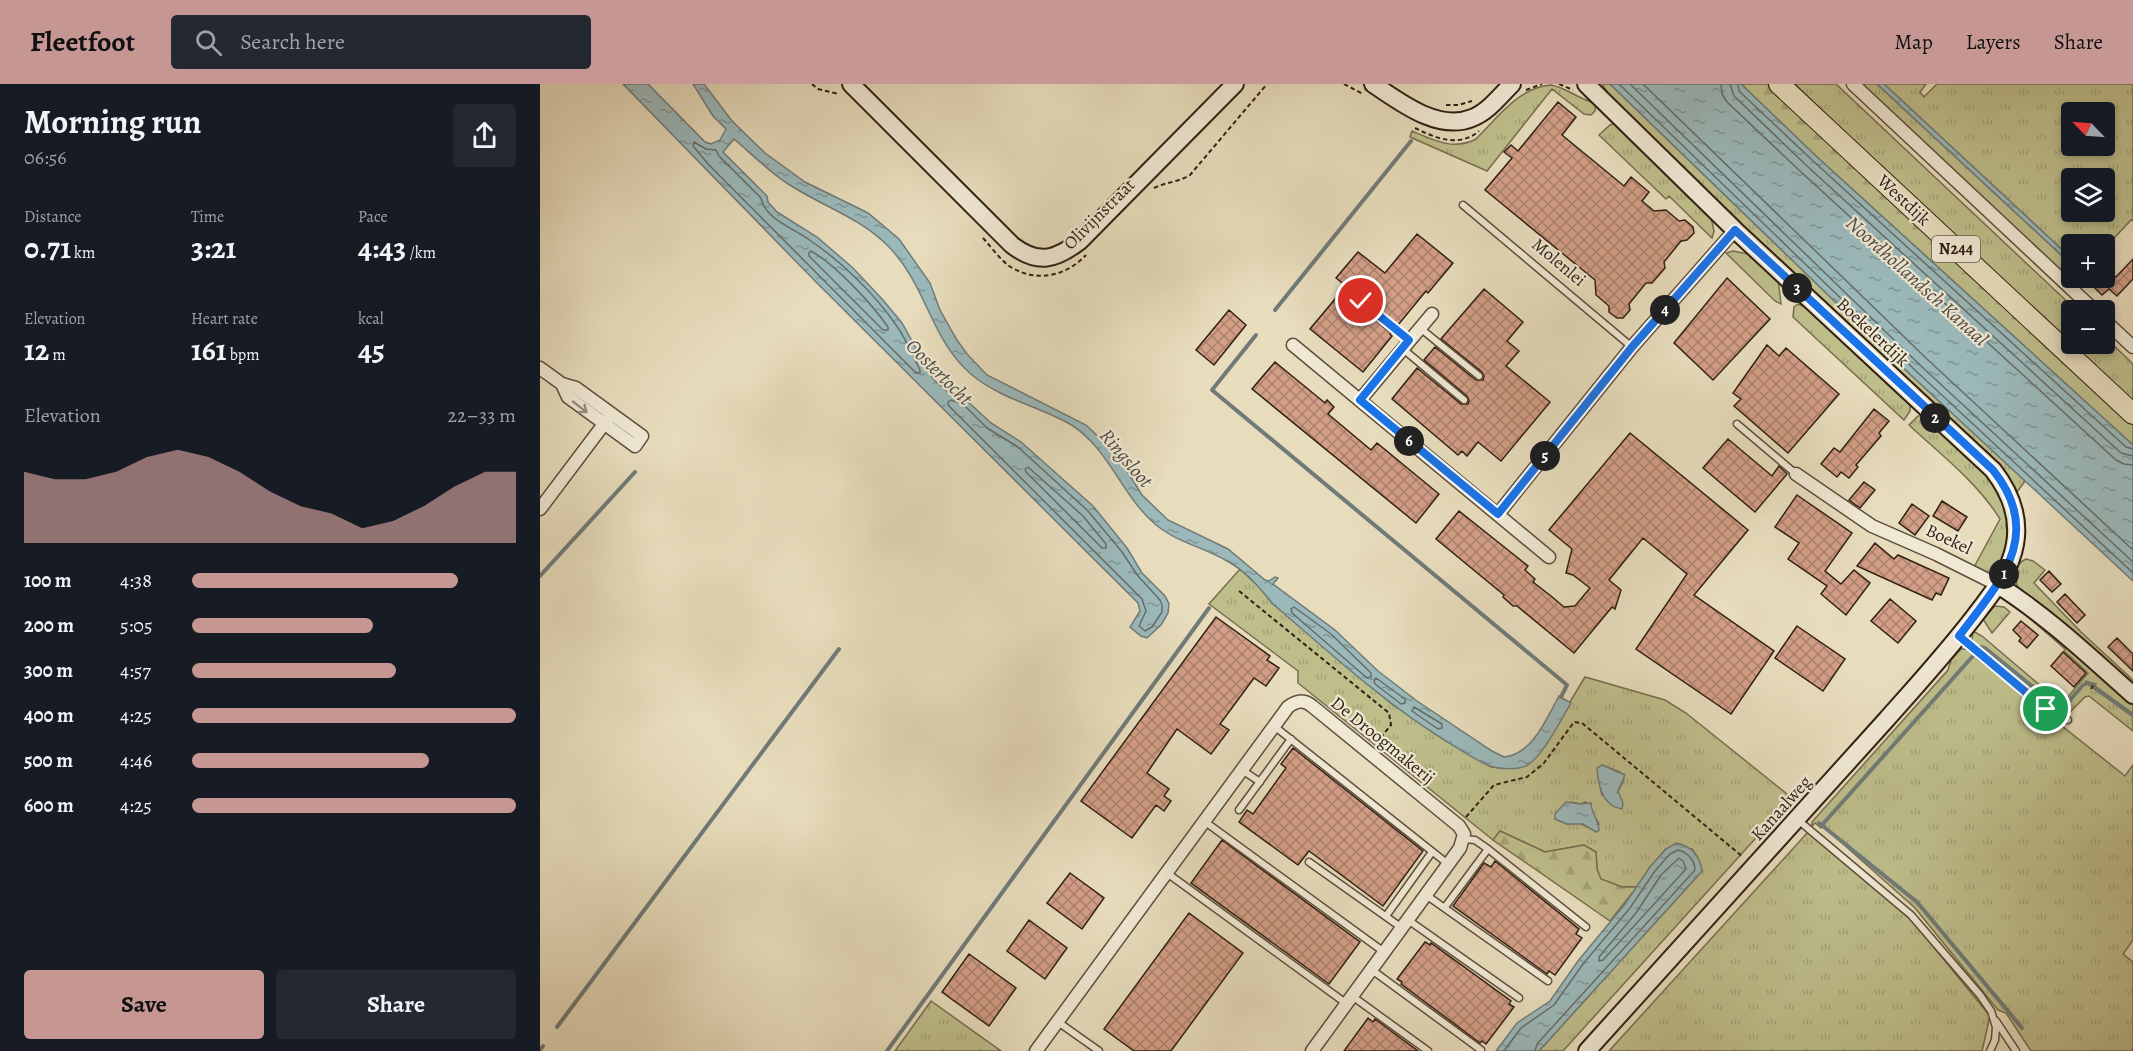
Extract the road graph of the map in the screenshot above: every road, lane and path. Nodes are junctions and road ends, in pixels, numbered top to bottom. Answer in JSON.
{"nodes":[{"id":1,"x":812,"y":84,"type":"edge"},
{"id":2,"x":1236,"y":84,"type":"edge"},
{"id":3,"x":1267,"y":84,"type":"edge"},
{"id":4,"x":1373,"y":84,"type":"edge"},
{"id":5,"x":1512,"y":84,"type":"edge"},
{"id":6,"x":1586,"y":84,"type":"edge"},
{"id":7,"x":1779,"y":84,"type":"edge"},
{"id":8,"x":1853,"y":84,"type":"edge"},
{"id":9,"x":846,"y":89,"type":"edge"},
{"id":10,"x":1480,"y":96,"type":"dead end"},
{"id":11,"x":1440,"y":104,"type":"dead end"},
{"id":12,"x":1148,"y":192,"type":"dead end"},
{"id":13,"x":1463,"y":205,"type":"dead end"},
{"id":14,"x":1735,"y":230,"type":"junction"},
{"id":15,"x":979,"y":234,"type":"dead end"},
{"id":16,"x":1088,"y":254,"type":"dead end"},
{"id":17,"x":2083,"y":300,"type":"edge"},
{"id":18,"x":1361,"y":301,"type":"dead end"},
{"id":19,"x":1432,"y":314,"type":"dead end"},
{"id":20,"x":1420,"y":328,"type":"junction"},
{"id":21,"x":2115,"y":330,"type":"edge"},
{"id":22,"x":1293,"y":345,"type":"dead end"},
{"id":23,"x":1406,"y":345,"type":"junction"},
{"id":24,"x":1632,"y":347,"type":"junction"},
{"id":25,"x":2133,"y":347,"type":"edge"},
{"id":26,"x":540,"y":368,"type":"edge"},
{"id":27,"x":1479,"y":376,"type":"dead end"},
{"id":28,"x":1360,"y":400,"type":"junction"},
{"id":29,"x":1464,"y":400,"type":"dead end"},
{"id":30,"x":2133,"y":414,"type":"edge"},
{"id":31,"x":1737,"y":424,"type":"dead end"},
{"id":32,"x":1796,"y":474,"type":"joint"},
{"id":33,"x":540,"y":509,"type":"edge"},
{"id":34,"x":1498,"y":514,"type":"junction"},
{"id":35,"x":1549,"y":557,"type":"dead end"},
{"id":36,"x":1998,"y":585,"type":"junction"},
{"id":37,"x":1239,"y":591,"type":"dead end"},
{"id":38,"x":1959,"y":636,"type":"junction"},
{"id":39,"x":2095,"y":683,"type":"dead end"},
{"id":40,"x":2091,"y":689,"type":"dead end"},
{"id":41,"x":2133,"y":695,"type":"edge"},
{"id":42,"x":2068,"y":720,"type":"dead end"},
{"id":43,"x":1274,"y":726,"type":"junction"},
{"id":44,"x":1291,"y":740,"type":"junction"},
{"id":45,"x":1369,"y":752,"type":"junction"},
{"id":46,"x":1242,"y":770,"type":"junction"},
{"id":47,"x":1260,"y":782,"type":"junction"},
{"id":48,"x":1239,"y":810,"type":"dead end"},
{"id":49,"x":1798,"y":819,"type":"junction"},
{"id":50,"x":1204,"y":822,"type":"junction"},
{"id":51,"x":1459,"y":826,"type":"junction"},
{"id":52,"x":1464,"y":839,"type":"junction"},
{"id":53,"x":1488,"y":849,"type":"junction"},
{"id":54,"x":1432,"y":852,"type":"junction"},
{"id":55,"x":1745,"y":858,"type":"dead end"},
{"id":56,"x":1310,"y":862,"type":"dead end"},
{"id":57,"x":1448,"y":865,"type":"junction"},
{"id":58,"x":1166,"y":873,"type":"junction"},
{"id":59,"x":1426,"y":895,"type":"junction"},
{"id":60,"x":1445,"y":907,"type":"junction"},
{"id":61,"x":1386,"y":916,"type":"junction"},
{"id":62,"x":1405,"y":924,"type":"junction"},
{"id":63,"x":1586,"y":927,"type":"dead end"},
{"id":64,"x":1384,"y":952,"type":"junction"},
{"id":65,"x":1371,"y":970,"type":"junction"},
{"id":66,"x":1548,"y":981,"type":"dead end"},
{"id":67,"x":1519,"y":998,"type":"dead end"},
{"id":68,"x":1350,"y":1000,"type":"junction"},
{"id":69,"x":1992,"y":1015,"type":"junction"},
{"id":70,"x":1058,"y":1021,"type":"junction"},
{"id":71,"x":1317,"y":1049,"type":"edge"},
{"id":72,"x":1481,"y":1050,"type":"edge"},
{"id":73,"x":1036,"y":1051,"type":"edge"},
{"id":74,"x":1099,"y":1051,"type":"edge"},
{"id":75,"x":1428,"y":1051,"type":"edge"},
{"id":76,"x":1587,"y":1051,"type":"edge"},
{"id":77,"x":1990,"y":1051,"type":"edge"},
{"id":78,"x":2016,"y":1051,"type":"edge"}],
"edges":[{"from":1,"to":9,"type":"path"},
{"from":2,"to":9,"type":"street","name":"Olivijnstraat"},
{"from":3,"to":12,"type":"path","name":"Olivijnstraat"},
{"from":4,"to":5,"type":"street"},
{"from":6,"to":14,"type":"street","name":"Boekelerdijk"},
{"from":7,"to":30,"type":"main road","name":"Westdijk","number":"N244"},
{"from":8,"to":17,"type":"street"},
{"from":10,"to":11,"type":"path"},
{"from":13,"to":24,"type":"lane","name":"Molenlei"},
{"from":14,"to":24,"type":"street"},
{"from":14,"to":36,"type":"street","name":"Boekelerdijk"},
{"from":15,"to":16,"type":"path","name":"Olivijnstraat"},
{"from":18,"to":23,"type":"lane"},
{"from":19,"to":20,"type":"street"},
{"from":20,"to":23,"type":"street"},
{"from":20,"to":27,"type":"lane"},
{"from":21,"to":25,"type":"street"},
{"from":22,"to":28,"type":"street"},
{"from":23,"to":28,"type":"street"},
{"from":23,"to":29,"type":"lane"},
{"from":24,"to":34,"type":"street"},
{"from":26,"to":33,"type":"street","one_way":true},
{"from":28,"to":34,"type":"street"},
{"from":31,"to":32,"type":"lane"},
{"from":32,"to":36,"type":"street","name":"Boekel"},
{"from":34,"to":35,"type":"street"},
{"from":36,"to":38,"type":"street","name":"Kanaalweg"},
{"from":36,"to":41,"type":"street","name":"Boekel"},
{"from":37,"to":45,"type":"path"},
{"from":38,"to":42,"type":"lane"},
{"from":38,"to":49,"type":"street","name":"Kanaalweg"},
{"from":39,"to":40,"type":"path"},
{"from":43,"to":44,"type":"lane"},
{"from":43,"to":45,"type":"street","name":"De Droogmakerij"},
{"from":43,"to":46,"type":"street","name":"De Droogmakerij"},
{"from":44,"to":47,"type":"lane"},
{"from":44,"to":54,"type":"lane"},
{"from":45,"to":51,"type":"street","name":"De Droogmakerij"},
{"from":46,"to":47,"type":"lane"},
{"from":46,"to":50,"type":"street","name":"De Droogmakerij"},
{"from":47,"to":48,"type":"lane"},
{"from":49,"to":69,"type":"lane"},
{"from":49,"to":76,"type":"street","name":"Kanaalweg"},
{"from":50,"to":58,"type":"street","name":"De Droogmakerij"},
{"from":50,"to":64,"type":"lane"},
{"from":51,"to":52,"type":"street","name":"De Droogmakerij"},
{"from":51,"to":55,"type":"path"},
{"from":52,"to":53,"type":"lane"},
{"from":52,"to":57,"type":"street"},
{"from":53,"to":60,"type":"lane"},
{"from":53,"to":63,"type":"lane"},
{"from":54,"to":57,"type":"lane"},
{"from":54,"to":61,"type":"lane"},
{"from":56,"to":61,"type":"lane"},
{"from":57,"to":59,"type":"street"},
{"from":58,"to":68,"type":"lane"},
{"from":58,"to":70,"type":"street","name":"De Droogmakerij"},
{"from":59,"to":60,"type":"lane"},
{"from":59,"to":62,"type":"street"},
{"from":60,"to":66,"type":"lane"},
{"from":61,"to":62,"type":"lane"},
{"from":62,"to":64,"type":"street"},
{"from":62,"to":67,"type":"lane"},
{"from":64,"to":65,"type":"street"},
{"from":65,"to":68,"type":"street"},
{"from":65,"to":72,"type":"lane"},
{"from":68,"to":71,"type":"street"},
{"from":68,"to":75,"type":"lane"},
{"from":69,"to":77,"type":"lane"},
{"from":69,"to":78,"type":"lane"},
{"from":70,"to":73,"type":"street","name":"De Droogmakerij"},
{"from":70,"to":74,"type":"lane"}]}
